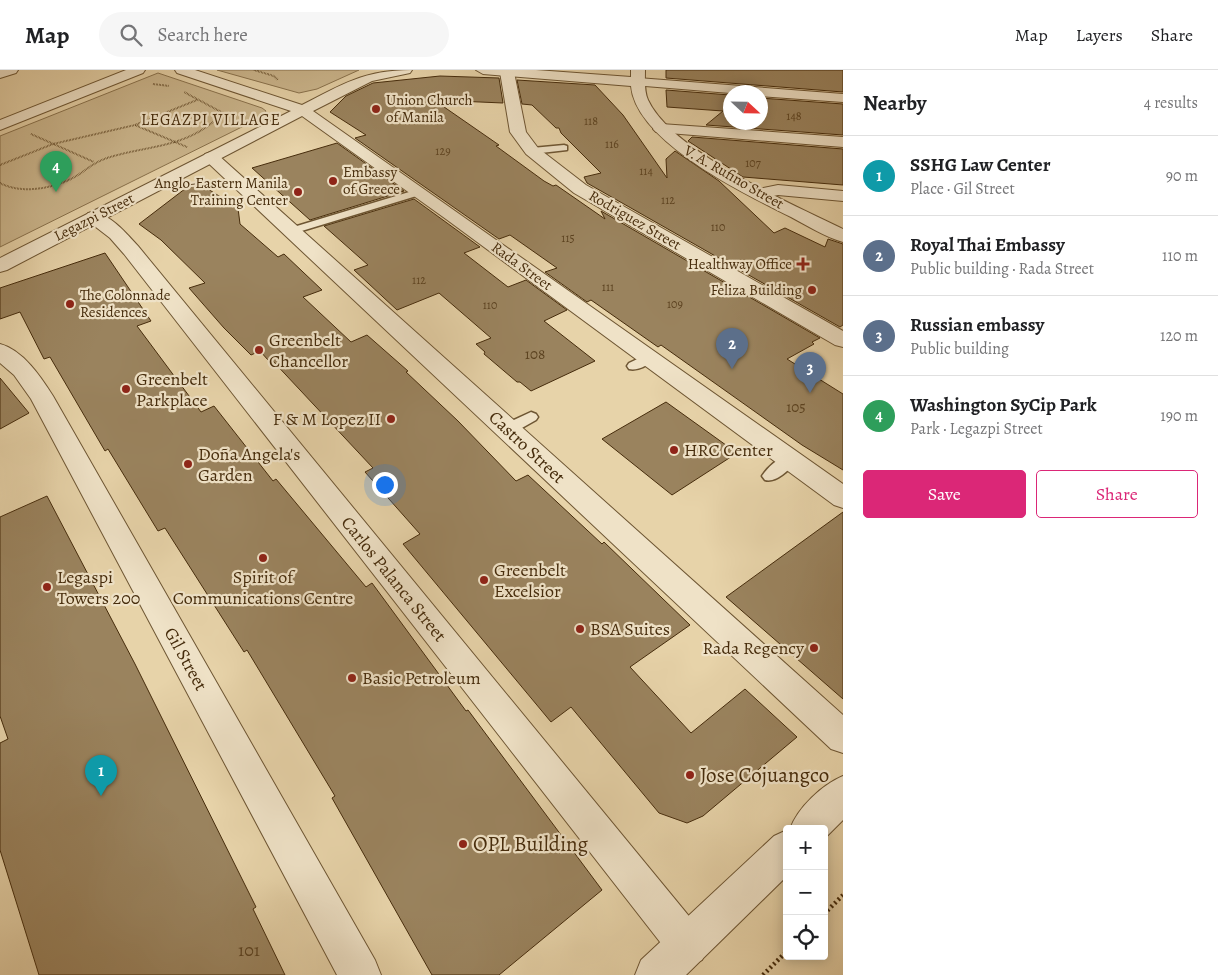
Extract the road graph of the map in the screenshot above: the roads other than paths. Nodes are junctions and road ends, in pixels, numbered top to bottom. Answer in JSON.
{"nodes":[{"id":1,"x":11,"y":70,"type":"edge"},
{"id":2,"x":138,"y":70,"type":"edge"},
{"id":3,"x":182,"y":70,"type":"edge"},
{"id":4,"x":405,"y":70,"type":"edge"},
{"id":5,"x":483,"y":70,"type":"edge"},
{"id":6,"x":507,"y":72,"type":"junction"},
{"id":7,"x":533,"y":72,"type":"edge"},
{"id":8,"x":0,"y":74,"type":"edge"},
{"id":9,"x":638,"y":76,"type":"edge"},
{"id":10,"x":843,"y":98,"type":"edge"},
{"id":11,"x":303,"y":110,"type":"junction"},
{"id":12,"x":0,"y":124,"type":"edge"},
{"id":13,"x":661,"y":129,"type":"junction"},
{"id":14,"x":843,"y":142,"type":"edge"},
{"id":15,"x":564,"y":148,"type":"dead end"},
{"id":16,"x":532,"y":151,"type":"junction"},
{"id":17,"x":200,"y":153,"type":"junction"},
{"id":18,"x":419,"y":192,"type":"junction"},
{"id":19,"x":760,"y":194,"type":"junction"},
{"id":20,"x":843,"y":196,"type":"edge"},
{"id":21,"x":94,"y":217,"type":"junction"},
{"id":22,"x":292,"y":231,"type":"junction"},
{"id":23,"x":843,"y":236,"type":"edge"},
{"id":24,"x":0,"y":266,"type":"edge"},
{"id":25,"x":843,"y":340,"type":"edge"},
{"id":26,"x":0,"y":351,"type":"edge"},
{"id":27,"x":531,"y":417,"type":"dead end"},
{"id":28,"x":508,"y":429,"type":"junction"},
{"id":29,"x":788,"y":460,"type":"junction"},
{"id":30,"x":770,"y":476,"type":"dead end"},
{"id":31,"x":843,"y":498,"type":"edge"},
{"id":32,"x":843,"y":737,"type":"edge"},
{"id":33,"x":843,"y":794,"type":"edge"},
{"id":34,"x":812,"y":825,"type":"edge"},
{"id":35,"x":783,"y":853,"type":"edge"},
{"id":36,"x":688,"y":946,"type":"junction"},
{"id":37,"x":360,"y":975,"type":"edge"},
{"id":38,"x":656,"y":975,"type":"edge"}],
"edges":[{"from":1,"to":8,"type":"street"},
{"from":2,"to":12,"type":"street"},
{"from":3,"to":11,"type":"street","name":"Rada Street"},
{"from":4,"to":11,"type":"street","name":"Legazpi Street"},
{"from":5,"to":6,"type":"street"},
{"from":6,"to":7,"type":"street"},
{"from":6,"to":16,"type":"street","name":"Rodriguez Street"},
{"from":7,"to":9,"type":"street"},
{"from":9,"to":10,"type":"street"},
{"from":9,"to":13,"type":"street","name":"V. A. Rufino Street"},
{"from":11,"to":17,"type":"street","name":"Legazpi Street"},
{"from":11,"to":18,"type":"street","name":"Rada Street"},
{"from":13,"to":14,"type":"street"},
{"from":13,"to":19,"type":"street","name":"V. A. Rufino Street"},
{"from":15,"to":16,"type":"lane"},
{"from":16,"to":25,"type":"street","name":"Rodriguez Street"},
{"from":17,"to":21,"type":"street","name":"Legazpi Street"},
{"from":17,"to":22,"type":"street","name":"Castro Street"},
{"from":18,"to":22,"type":"lane"},
{"from":18,"to":29,"type":"street","name":"Rada Street"},
{"from":19,"to":20,"type":"street"},
{"from":19,"to":23,"type":"street","name":"V. A. Rufino Street"},
{"from":21,"to":24,"type":"street","name":"Legazpi Street"},
{"from":21,"to":36,"type":"street","name":"Carlos Palanca Street"},
{"from":22,"to":28,"type":"street","name":"Castro Street"},
{"from":26,"to":37,"type":"street","name":"Gil Street"},
{"from":27,"to":28,"type":"lane"},
{"from":28,"to":32,"type":"street","name":"Castro Street"},
{"from":29,"to":30,"type":"lane"},
{"from":29,"to":31,"type":"street","name":"Rada Street"},
{"from":33,"to":34,"type":"street"},
{"from":35,"to":36,"type":"street"},
{"from":36,"to":38,"type":"street"}]}
